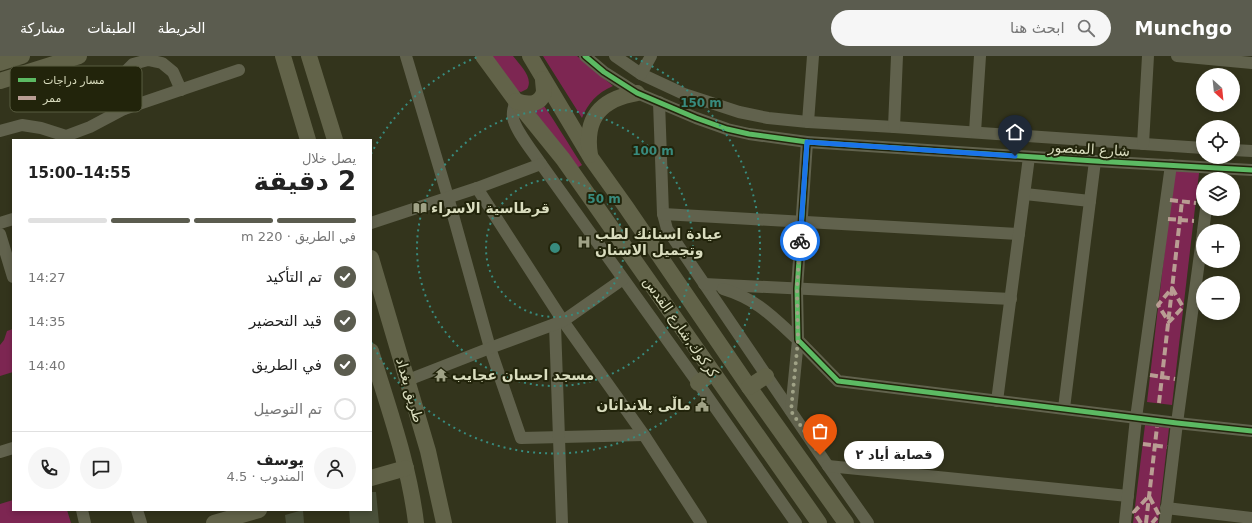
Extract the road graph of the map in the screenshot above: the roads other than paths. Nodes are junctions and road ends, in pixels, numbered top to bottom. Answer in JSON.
{"nodes":[{"id":1,"x":22,"y":56,"type":"edge"},
{"id":2,"x":79,"y":56,"type":"edge"},
{"id":3,"x":283,"y":56,"type":"edge"},
{"id":4,"x":309,"y":56,"type":"edge"},
{"id":5,"x":406,"y":56,"type":"edge"},
{"id":6,"x":483,"y":56,"type":"edge"},
{"id":7,"x":530,"y":56,"type":"edge"},
{"id":8,"x":586,"y":56,"type":"edge"},
{"id":9,"x":615,"y":56,"type":"edge"},
{"id":10,"x":651,"y":56,"type":"edge"},
{"id":11,"x":813,"y":56,"type":"edge"},
{"id":12,"x":896,"y":56,"type":"edge"},
{"id":13,"x":980,"y":56,"type":"edge"},
{"id":14,"x":1148,"y":56,"type":"edge"},
{"id":15,"x":1177,"y":56,"type":"edge"},
{"id":16,"x":0,"y":63,"type":"edge"},
{"id":17,"x":1252,"y":63,"type":"edge"},
{"id":18,"x":47,"y":66,"type":"edge"},
{"id":19,"x":132,"y":66,"type":"edge"},
{"id":20,"x":239,"y":70,"type":"dead end"},
{"id":21,"x":641,"y":74,"type":"junction"},
{"id":22,"x":10,"y":78,"type":"edge"},
{"id":23,"x":543,"y":79,"type":"junction"},
{"id":24,"x":0,"y":81,"type":"edge"},
{"id":25,"x":181,"y":90,"type":"junction"},
{"id":26,"x":637,"y":93,"type":"junction"},
{"id":27,"x":516,"y":101,"type":"junction"},
{"id":28,"x":659,"y":102,"type":"junction"},
{"id":29,"x":142,"y":103,"type":"edge"},
{"id":30,"x":118,"y":112,"type":"edge"},
{"id":31,"x":808,"y":122,"type":"junction"},
{"id":32,"x":894,"y":127,"type":"junction"},
{"id":33,"x":0,"y":131,"type":"edge"},
{"id":34,"x":946,"y":131,"type":"junction"},
{"id":35,"x":975,"y":132,"type":"junction"},
{"id":36,"x":308,"y":139,"type":"edge"},
{"id":37,"x":335,"y":139,"type":"edge"},
{"id":38,"x":807,"y":142,"type":"junction"},
{"id":39,"x":1143,"y":144,"type":"junction"},
{"id":40,"x":1196,"y":148,"type":"edge"},
{"id":41,"x":1240,"y":150,"type":"edge"},
{"id":42,"x":945,"y":151,"type":"junction"},
{"id":43,"x":1252,"y":151,"type":"edge"},
{"id":44,"x":1029,"y":157,"type":"junction"},
{"id":45,"x":591,"y":158,"type":"junction"},
{"id":46,"x":1095,"y":161,"type":"junction"},
{"id":47,"x":541,"y":164,"type":"junction"},
{"id":48,"x":1171,"y":165,"type":"junction"},
{"id":49,"x":1252,"y":170,"type":"edge"},
{"id":50,"x":1206,"y":172,"type":"edge"},
{"id":51,"x":1225,"y":172,"type":"edge"},
{"id":52,"x":477,"y":188,"type":"junction"},
{"id":53,"x":1024,"y":194,"type":"junction"},
{"id":54,"x":448,"y":197,"type":"junction"},
{"id":55,"x":1090,"y":201,"type":"junction"},
{"id":56,"x":663,"y":214,"type":"junction"},
{"id":57,"x":12,"y":219,"type":"edge"},
{"id":58,"x":802,"y":221,"type":"junction"},
{"id":59,"x":372,"y":222,"type":"edge"},
{"id":60,"x":0,"y":223,"type":"edge"},
{"id":61,"x":0,"y":234,"type":"edge"},
{"id":62,"x":1019,"y":234,"type":"junction"},
{"id":63,"x":372,"y":261,"type":"edge"},
{"id":64,"x":1198,"y":268,"type":"edge"},
{"id":65,"x":12,"y":274,"type":"edge"},
{"id":66,"x":623,"y":279,"type":"junction"},
{"id":67,"x":704,"y":284,"type":"junction"},
{"id":68,"x":797,"y":289,"type":"junction"},
{"id":69,"x":1011,"y":299,"type":"junction"},
{"id":70,"x":559,"y":323,"type":"junction"},
{"id":71,"x":798,"y":340,"type":"junction"},
{"id":72,"x":490,"y":348,"type":"junction"},
{"id":73,"x":372,"y":354,"type":"edge"},
{"id":74,"x":713,"y":373,"type":"junction"},
{"id":75,"x":766,"y":376,"type":"junction"},
{"id":76,"x":408,"y":380,"type":"junction"},
{"id":77,"x":698,"y":383,"type":"junction"},
{"id":78,"x":749,"y":387,"type":"junction"},
{"id":79,"x":997,"y":401,"type":"junction"},
{"id":80,"x":1064,"y":408,"type":"junction"},
{"id":81,"x":791,"y":411,"type":"junction"},
{"id":82,"x":1136,"y":418,"type":"junction"},
{"id":83,"x":1177,"y":423,"type":"junction"},
{"id":84,"x":1252,"y":431,"type":"edge"},
{"id":85,"x":644,"y":435,"type":"junction"},
{"id":86,"x":558,"y":437,"type":"junction"},
{"id":87,"x":12,"y":448,"type":"edge"},
{"id":88,"x":0,"y":452,"type":"edge"},
{"id":89,"x":828,"y":466,"type":"junction"},
{"id":90,"x":406,"y":468,"type":"junction"},
{"id":91,"x":372,"y":478,"type":"edge"},
{"id":92,"x":1128,"y":496,"type":"junction"},
{"id":93,"x":1166,"y":508,"type":"junction"},
{"id":94,"x":82,"y":511,"type":"edge"},
{"id":95,"x":137,"y":511,"type":"edge"},
{"id":96,"x":256,"y":511,"type":"edge"},
{"id":97,"x":1252,"y":518,"type":"edge"},
{"id":98,"x":85,"y":523,"type":"edge"},
{"id":99,"x":141,"y":523,"type":"edge"},
{"id":100,"x":214,"y":523,"type":"edge"},
{"id":101,"x":416,"y":523,"type":"edge"},
{"id":102,"x":444,"y":523,"type":"edge"},
{"id":103,"x":451,"y":523,"type":"edge"},
{"id":104,"x":562,"y":523,"type":"edge"},
{"id":105,"x":701,"y":523,"type":"edge"},
{"id":106,"x":796,"y":523,"type":"edge"},
{"id":107,"x":819,"y":523,"type":"edge"},
{"id":108,"x":846,"y":523,"type":"edge"},
{"id":109,"x":868,"y":523,"type":"edge"},
{"id":110,"x":1125,"y":523,"type":"edge"},
{"id":111,"x":1165,"y":523,"type":"edge"}],
"edges":[{"from":1,"to":16,"type":"main road"},
{"from":2,"to":18,"type":"main road"},
{"from":3,"to":36,"type":"main road"},
{"from":4,"to":37,"type":"main road"},
{"from":5,"to":54,"type":"street"},
{"from":6,"to":27,"type":"main road","name":"كركوك,شارع القدس"},
{"from":7,"to":23,"type":"main road","name":"كركوك,شارع القدس"},
{"from":8,"to":26,"type":"street","name":"شارع المنصور"},
{"from":9,"to":21,"type":"street","name":"شارع المنصور"},
{"from":10,"to":21,"type":"street"},
{"from":11,"to":31,"type":"street"},
{"from":12,"to":32,"type":"street"},
{"from":13,"to":35,"type":"street"},
{"from":14,"to":39,"type":"street"},
{"from":15,"to":17,"type":"street"},
{"from":19,"to":25,"type":"street"},
{"from":20,"to":25,"type":"street"},
{"from":21,"to":31,"type":"street","name":"شارع المنصور"},
{"from":22,"to":24,"type":"main road"},
{"from":23,"to":27,"type":"main road"},
{"from":23,"to":45,"type":"main road","name":"كركوك,شارع القدس"},
{"from":25,"to":29,"type":"street"},
{"from":26,"to":28,"type":"street","name":"شارع المنصور"},
{"from":26,"to":45,"type":"main road"},
{"from":27,"to":47,"type":"street"},
{"from":27,"to":74,"type":"main road","name":"كركوك,شارع القدس"},
{"from":28,"to":38,"type":"street","name":"شارع المنصور"},
{"from":28,"to":56,"type":"street"},
{"from":30,"to":33,"type":"street"},
{"from":31,"to":32,"type":"street","name":"شارع المنصور"},
{"from":32,"to":34,"type":"street","name":"شارع المنصور"},
{"from":34,"to":35,"type":"street","name":"شارع المنصور"},
{"from":34,"to":42,"type":"street"},
{"from":35,"to":39,"type":"street","name":"شارع المنصور"},
{"from":38,"to":42,"type":"street","name":"شارع المنصور"},
{"from":38,"to":58,"type":"street"},
{"from":39,"to":40,"type":"street","name":"شارع المنصور"},
{"from":41,"to":43,"type":"street"},
{"from":42,"to":44,"type":"street","name":"شارع المنصور"},
{"from":44,"to":46,"type":"street","name":"شارع المنصور"},
{"from":44,"to":53,"type":"street"},
{"from":45,"to":78,"type":"main road","name":"كركوك,شارع القدس"},
{"from":46,"to":48,"type":"street","name":"شارع المنصور"},
{"from":46,"to":55,"type":"street"},
{"from":47,"to":52,"type":"street"},
{"from":47,"to":66,"type":"street"},
{"from":48,"to":50,"type":"street","name":"شارع المنصور"},
{"from":48,"to":82,"type":"street"},
{"from":49,"to":51,"type":"street","name":"شارع المنصور"},
{"from":52,"to":54,"type":"street"},
{"from":52,"to":70,"type":"street"},
{"from":53,"to":55,"type":"street"},
{"from":53,"to":62,"type":"street"},
{"from":54,"to":59,"type":"street"},
{"from":54,"to":72,"type":"street"},
{"from":55,"to":80,"type":"street"},
{"from":56,"to":58,"type":"street"},
{"from":56,"to":67,"type":"street"},
{"from":57,"to":60,"type":"street"},
{"from":58,"to":62,"type":"street"},
{"from":58,"to":68,"type":"street"},
{"from":61,"to":65,"type":"street"},
{"from":62,"to":69,"type":"street"},
{"from":63,"to":76,"type":"main road","name":"طريق بغداد"},
{"from":64,"to":83,"type":"street"},
{"from":66,"to":70,"type":"street"},
{"from":66,"to":77,"type":"street"},
{"from":67,"to":68,"type":"street"},
{"from":67,"to":71,"type":"street"},
{"from":67,"to":75,"type":"street"},
{"from":68,"to":69,"type":"street"},
{"from":68,"to":71,"type":"street"},
{"from":69,"to":79,"type":"street"},
{"from":70,"to":72,"type":"street"},
{"from":70,"to":85,"type":"street"},
{"from":70,"to":86,"type":"street"},
{"from":71,"to":79,"type":"street"},
{"from":71,"to":81,"type":"street"},
{"from":72,"to":76,"type":"street"},
{"from":72,"to":86,"type":"street"},
{"from":73,"to":90,"type":"main road","name":"طريق بغداد"},
{"from":74,"to":77,"type":"main road"},
{"from":74,"to":107,"type":"main road","name":"كركوك,شارع القدس"},
{"from":75,"to":78,"type":"main road"},
{"from":75,"to":81,"type":"street"},
{"from":76,"to":102,"type":"main road","name":"طريق بغداد"},
{"from":77,"to":106,"type":"street"},
{"from":78,"to":108,"type":"main road","name":"كركوك,شارع القدس"},
{"from":79,"to":80,"type":"street"},
{"from":80,"to":82,"type":"street"},
{"from":81,"to":89,"type":"street"},
{"from":82,"to":83,"type":"street"},
{"from":82,"to":92,"type":"street"},
{"from":83,"to":84,"type":"street"},
{"from":83,"to":93,"type":"street"},
{"from":85,"to":86,"type":"street"},
{"from":85,"to":105,"type":"street"},
{"from":86,"to":104,"type":"street"},
{"from":87,"to":88,"type":"street"},
{"from":89,"to":92,"type":"street"},
{"from":89,"to":109,"type":"street"},
{"from":90,"to":91,"type":"main road"},
{"from":90,"to":101,"type":"main road","name":"طريق بغداد"},
{"from":92,"to":110,"type":"street"},
{"from":93,"to":97,"type":"street"},
{"from":93,"to":111,"type":"street"},
{"from":94,"to":98,"type":"street"},
{"from":95,"to":99,"type":"street"},
{"from":96,"to":100,"type":"main road"},
{"from":102,"to":103,"type":"street"}]}
